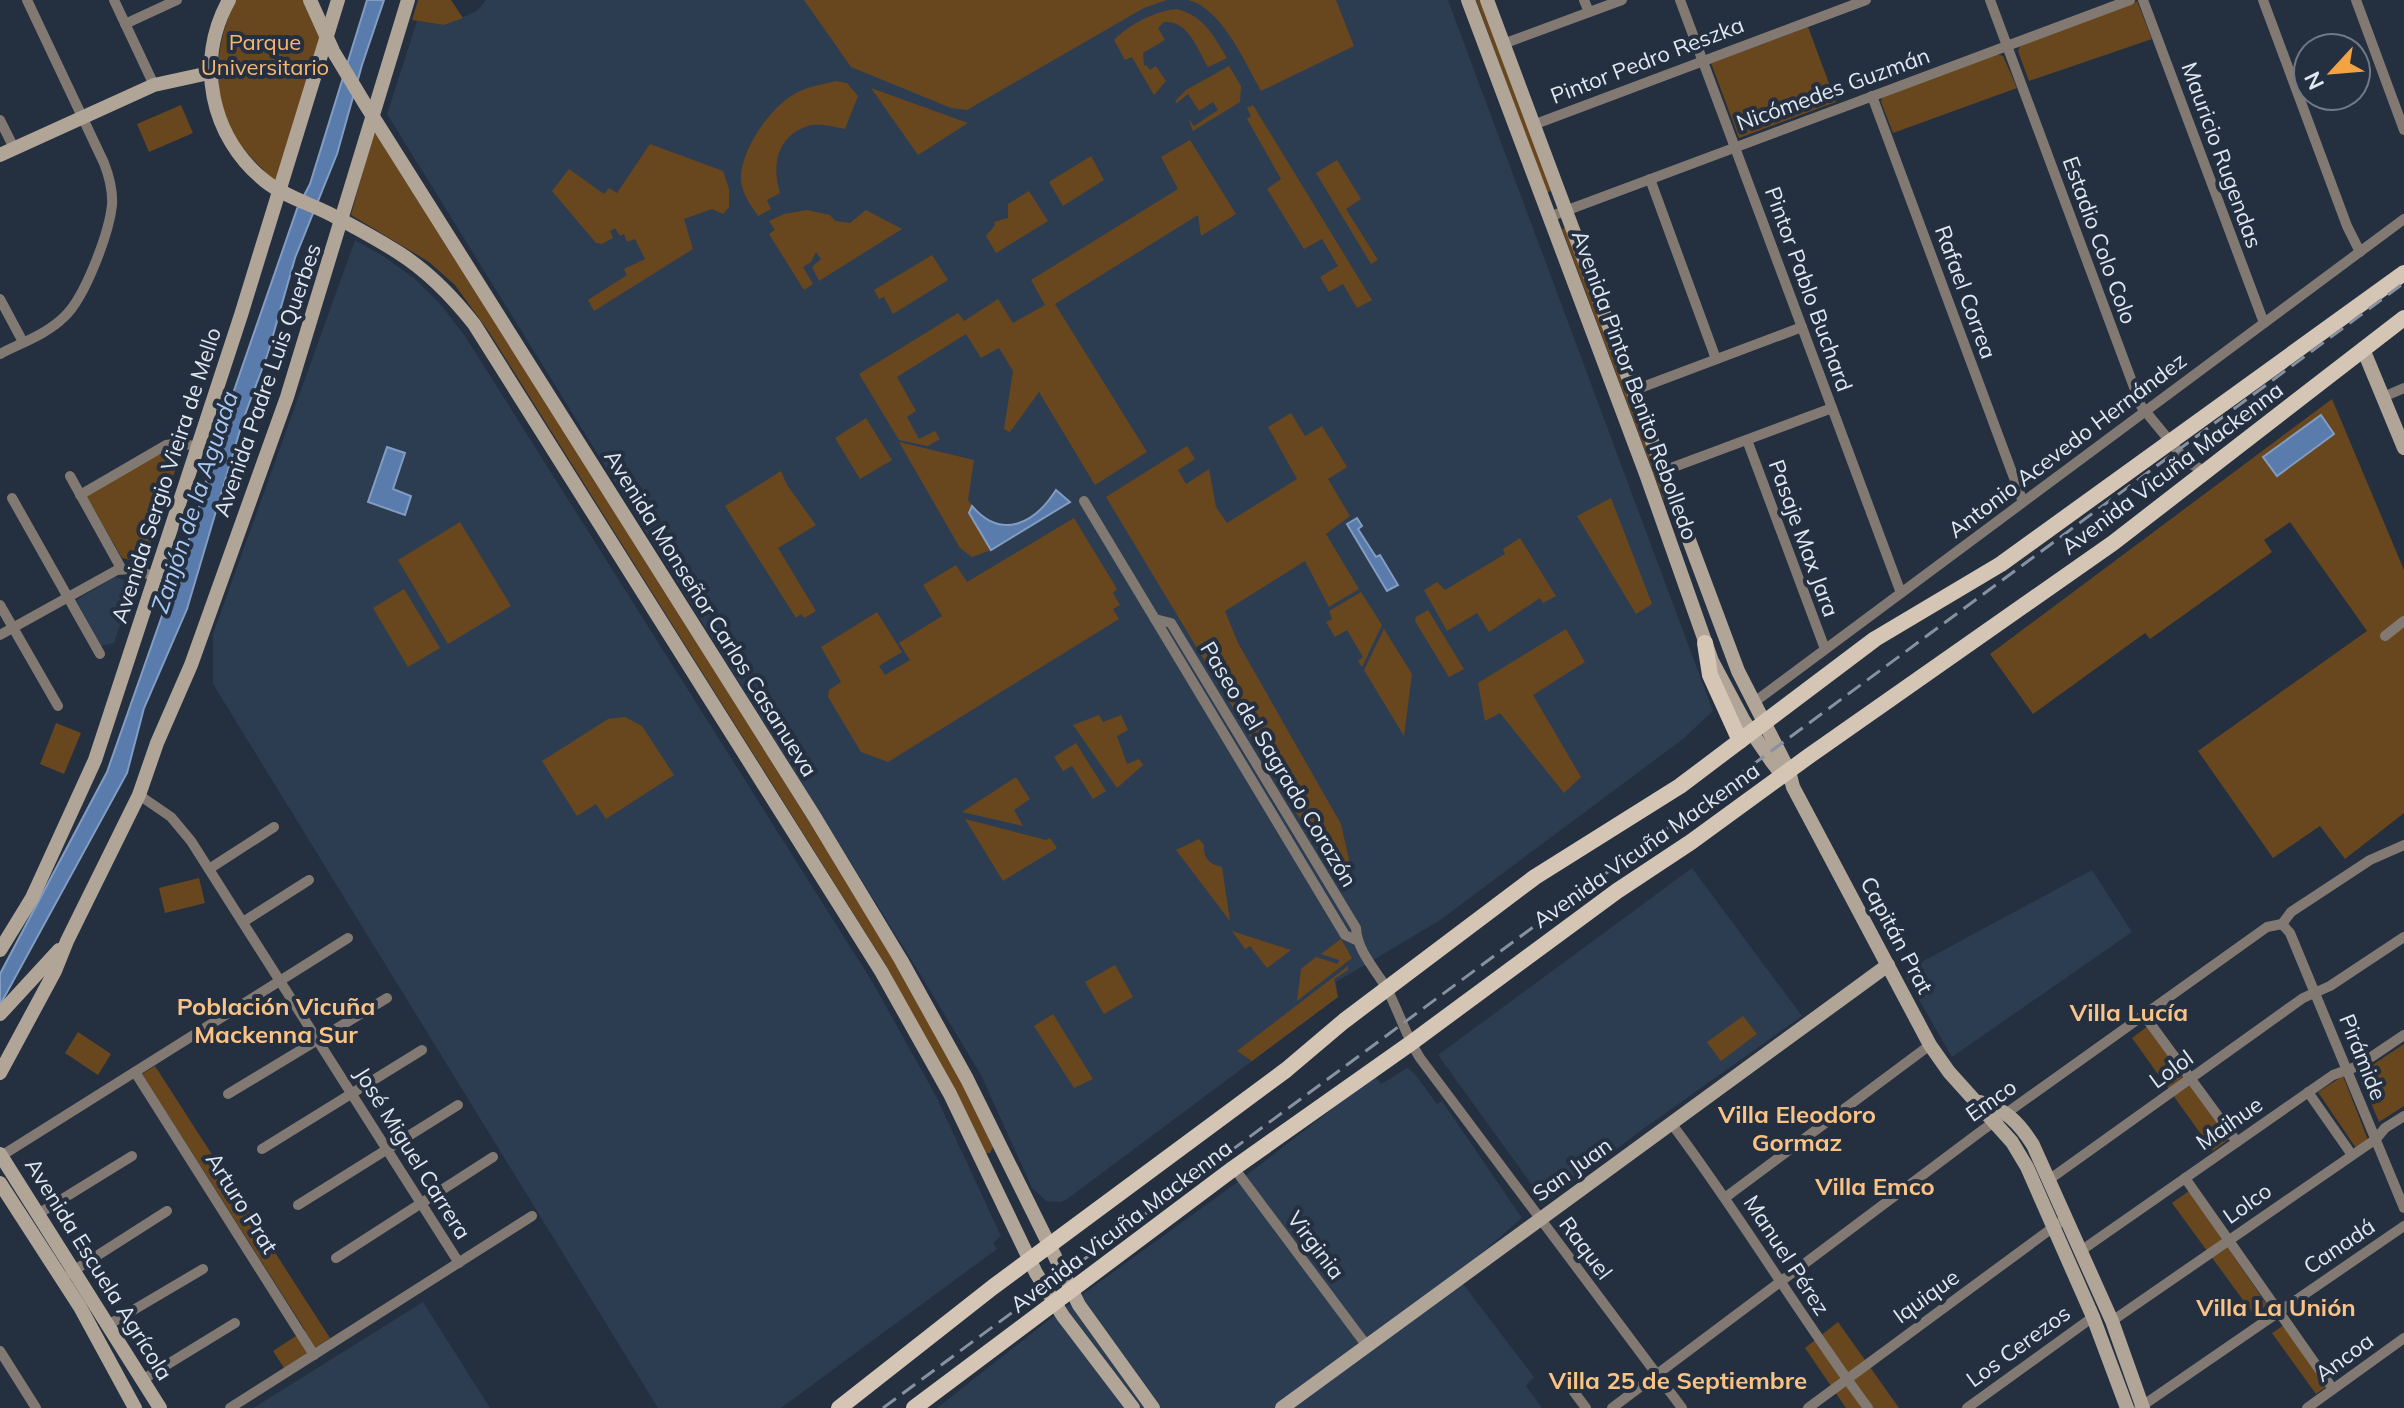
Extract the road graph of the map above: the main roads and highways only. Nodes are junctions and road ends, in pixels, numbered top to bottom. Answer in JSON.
{"nodes":[{"id":1,"x":229,"y":0,"type":"edge"},
{"id":2,"x":310,"y":0,"type":"edge"},
{"id":3,"x":338,"y":0,"type":"edge"},
{"id":4,"x":408,"y":0,"type":"edge"},
{"id":5,"x":1468,"y":0,"type":"edge"},
{"id":6,"x":1487,"y":0,"type":"edge"},
{"id":7,"x":326,"y":37,"type":"junction"},
{"id":8,"x":209,"y":73,"type":"junction"},
{"id":9,"x":368,"y":109,"type":"junction"},
{"id":10,"x":7,"y":152,"type":"edge"},
{"id":11,"x":286,"y":194,"type":"junction"},
{"id":12,"x":342,"y":221,"type":"junction"},
{"id":13,"x":2404,"y":260,"type":"edge"},
{"id":14,"x":2404,"y":273,"type":"edge"},
{"id":15,"x":2404,"y":318,"type":"edge"},
{"id":16,"x":2363,"y":349,"type":"junction"},
{"id":17,"x":2281,"y":359,"type":"junction"},
{"id":18,"x":2404,"y":448,"type":"edge"},
{"id":19,"x":1715,"y":611,"type":"junction"},
{"id":20,"x":1697,"y":618,"type":"junction"},
{"id":21,"x":1705,"y":643,"type":"joint"},
{"id":22,"x":1752,"y":731,"type":"junction"},
{"id":23,"x":1787,"y":775,"type":"junction"},
{"id":24,"x":67,"y":941,"type":"junction"},
{"id":25,"x":0,"y":950,"type":"edge"},
{"id":26,"x":1888,"y":965,"type":"junction"},
{"id":27,"x":0,"y":1014,"type":"edge"},
{"id":28,"x":0,"y":1073,"type":"edge"},
{"id":29,"x":2001,"y":1118,"type":"junction"},
{"id":30,"x":0,"y":1155,"type":"edge"},
{"id":31,"x":0,"y":1183,"type":"edge"},
{"id":32,"x":2061,"y":1222,"type":"junction"},
{"id":33,"x":1049,"y":1245,"type":"junction"},
{"id":34,"x":1032,"y":1267,"type":"junction"},
{"id":35,"x":68,"y":1274,"type":"junction"},
{"id":36,"x":1072,"y":1291,"type":"junction"},
{"id":37,"x":1055,"y":1303,"type":"junction"},
{"id":38,"x":2138,"y":1407,"type":"edge"},
{"id":39,"x":135,"y":1408,"type":"edge"},
{"id":40,"x":160,"y":1408,"type":"edge"},
{"id":41,"x":839,"y":1408,"type":"edge"},
{"id":42,"x":914,"y":1408,"type":"edge"},
{"id":43,"x":1133,"y":1408,"type":"edge"},
{"id":44,"x":1153,"y":1408,"type":"edge"},
{"id":45,"x":1282,"y":1408,"type":"edge"}],
"edges":[{"from":1,"to":8,"type":"main road","name":"Avenida Monseñor Carlos Casanueva"},
{"from":2,"to":7,"type":"main road","name":"Avenida Monseñor Carlos Casanueva"},
{"from":3,"to":7,"type":"main road","name":"Avenida Sergio Vieira de Mello"},
{"from":4,"to":9,"type":"main road","name":"Avenida Padre Luis Querbes"},
{"from":5,"to":20,"type":"main road","name":"Avenida Pintor Benito Rebolledo"},
{"from":6,"to":19,"type":"main road","name":"Avenida Pintor Benito Rebolledo"},
{"from":7,"to":9,"type":"main road","name":"Avenida Monseñor Carlos Casanueva"},
{"from":7,"to":11,"type":"main road","name":"Avenida Sergio Vieira de Mello"},
{"from":8,"to":10,"type":"main road"},
{"from":8,"to":11,"type":"main road","name":"Avenida Monseñor Carlos Casanueva"},
{"from":9,"to":12,"type":"main road","name":"Avenida Padre Luis Querbes"},
{"from":9,"to":33,"type":"main road","name":"Avenida Monseñor Carlos Casanueva"},
{"from":11,"to":12,"type":"main road","name":"Avenida Monseñor Carlos Casanueva"},
{"from":11,"to":25,"type":"main road","name":"Avenida Sergio Vieira de Mello"},
{"from":12,"to":24,"type":"main road","name":"Avenida Padre Luis Querbes"},
{"from":12,"to":34,"type":"main road","name":"Avenida Monseñor Carlos Casanueva"},
{"from":13,"to":17,"type":"main road","name":"Avenida Vicuña Mackenna"},
{"from":14,"to":17,"type":"main road","name":"Avenida Vicuña Mackenna"},
{"from":15,"to":16,"type":"main road","name":"Avenida Vicuña Mackenna"},
{"from":16,"to":18,"type":"main road"},
{"from":16,"to":23,"type":"main road","name":"Avenida Vicuña Mackenna"},
{"from":17,"to":22,"type":"main road","name":"Avenida Vicuña Mackenna"},
{"from":19,"to":20,"type":"main road"},
{"from":19,"to":22,"type":"main road","name":"Avenida Pintor Benito Rebolledo"},
{"from":20,"to":21,"type":"main road","name":"Avenida Pintor Benito Rebolledo"},
{"from":21,"to":22,"type":"main road"},
{"from":22,"to":23,"type":"main road","name":"Avenida Pintor Benito Rebolledo"},
{"from":22,"to":33,"type":"main road","name":"Avenida Vicuña Mackenna"},
{"from":23,"to":26,"type":"main road","name":"Capitán Prat"},
{"from":23,"to":36,"type":"main road","name":"Avenida Vicuña Mackenna"},
{"from":24,"to":27,"type":"main road"},
{"from":24,"to":28,"type":"main road"},
{"from":26,"to":29,"type":"main road","name":"Capitán Prat"},
{"from":26,"to":45,"type":"main road","name":"San Juan"},
{"from":29,"to":32,"type":"main road","name":"Capitán Prat"},
{"from":29,"to":32,"type":"main road","name":"Capitán Prat"},
{"from":30,"to":35,"type":"main road","name":"Avenida Escuela Agrícola"},
{"from":31,"to":35,"type":"main road","name":"Avenida Escuela Agrícola"},
{"from":32,"to":38,"type":"main road","name":"Capitán Prat"},
{"from":32,"to":38,"type":"main road","name":"Capitán Prat"},
{"from":33,"to":34,"type":"main road","name":"Avenida Vicuña Mackenna"},
{"from":33,"to":36,"type":"main road","name":"Avenida Monseñor Carlos Casanueva"},
{"from":34,"to":37,"type":"main road","name":"Avenida Monseñor Carlos Casanueva"},
{"from":34,"to":41,"type":"main road","name":"Avenida Vicuña Mackenna"},
{"from":35,"to":39,"type":"main road","name":"Avenida Escuela Agrícola"},
{"from":35,"to":40,"type":"main road","name":"Avenida Escuela Agrícola"},
{"from":36,"to":37,"type":"main road","name":"Avenida Vicuña Mackenna"},
{"from":36,"to":44,"type":"main road","name":"Avenida Monseñor Carlos Casanueva"},
{"from":37,"to":42,"type":"main road","name":"Avenida Vicuña Mackenna"},
{"from":37,"to":43,"type":"main road","name":"Avenida Monseñor Carlos Casanueva"}]}
